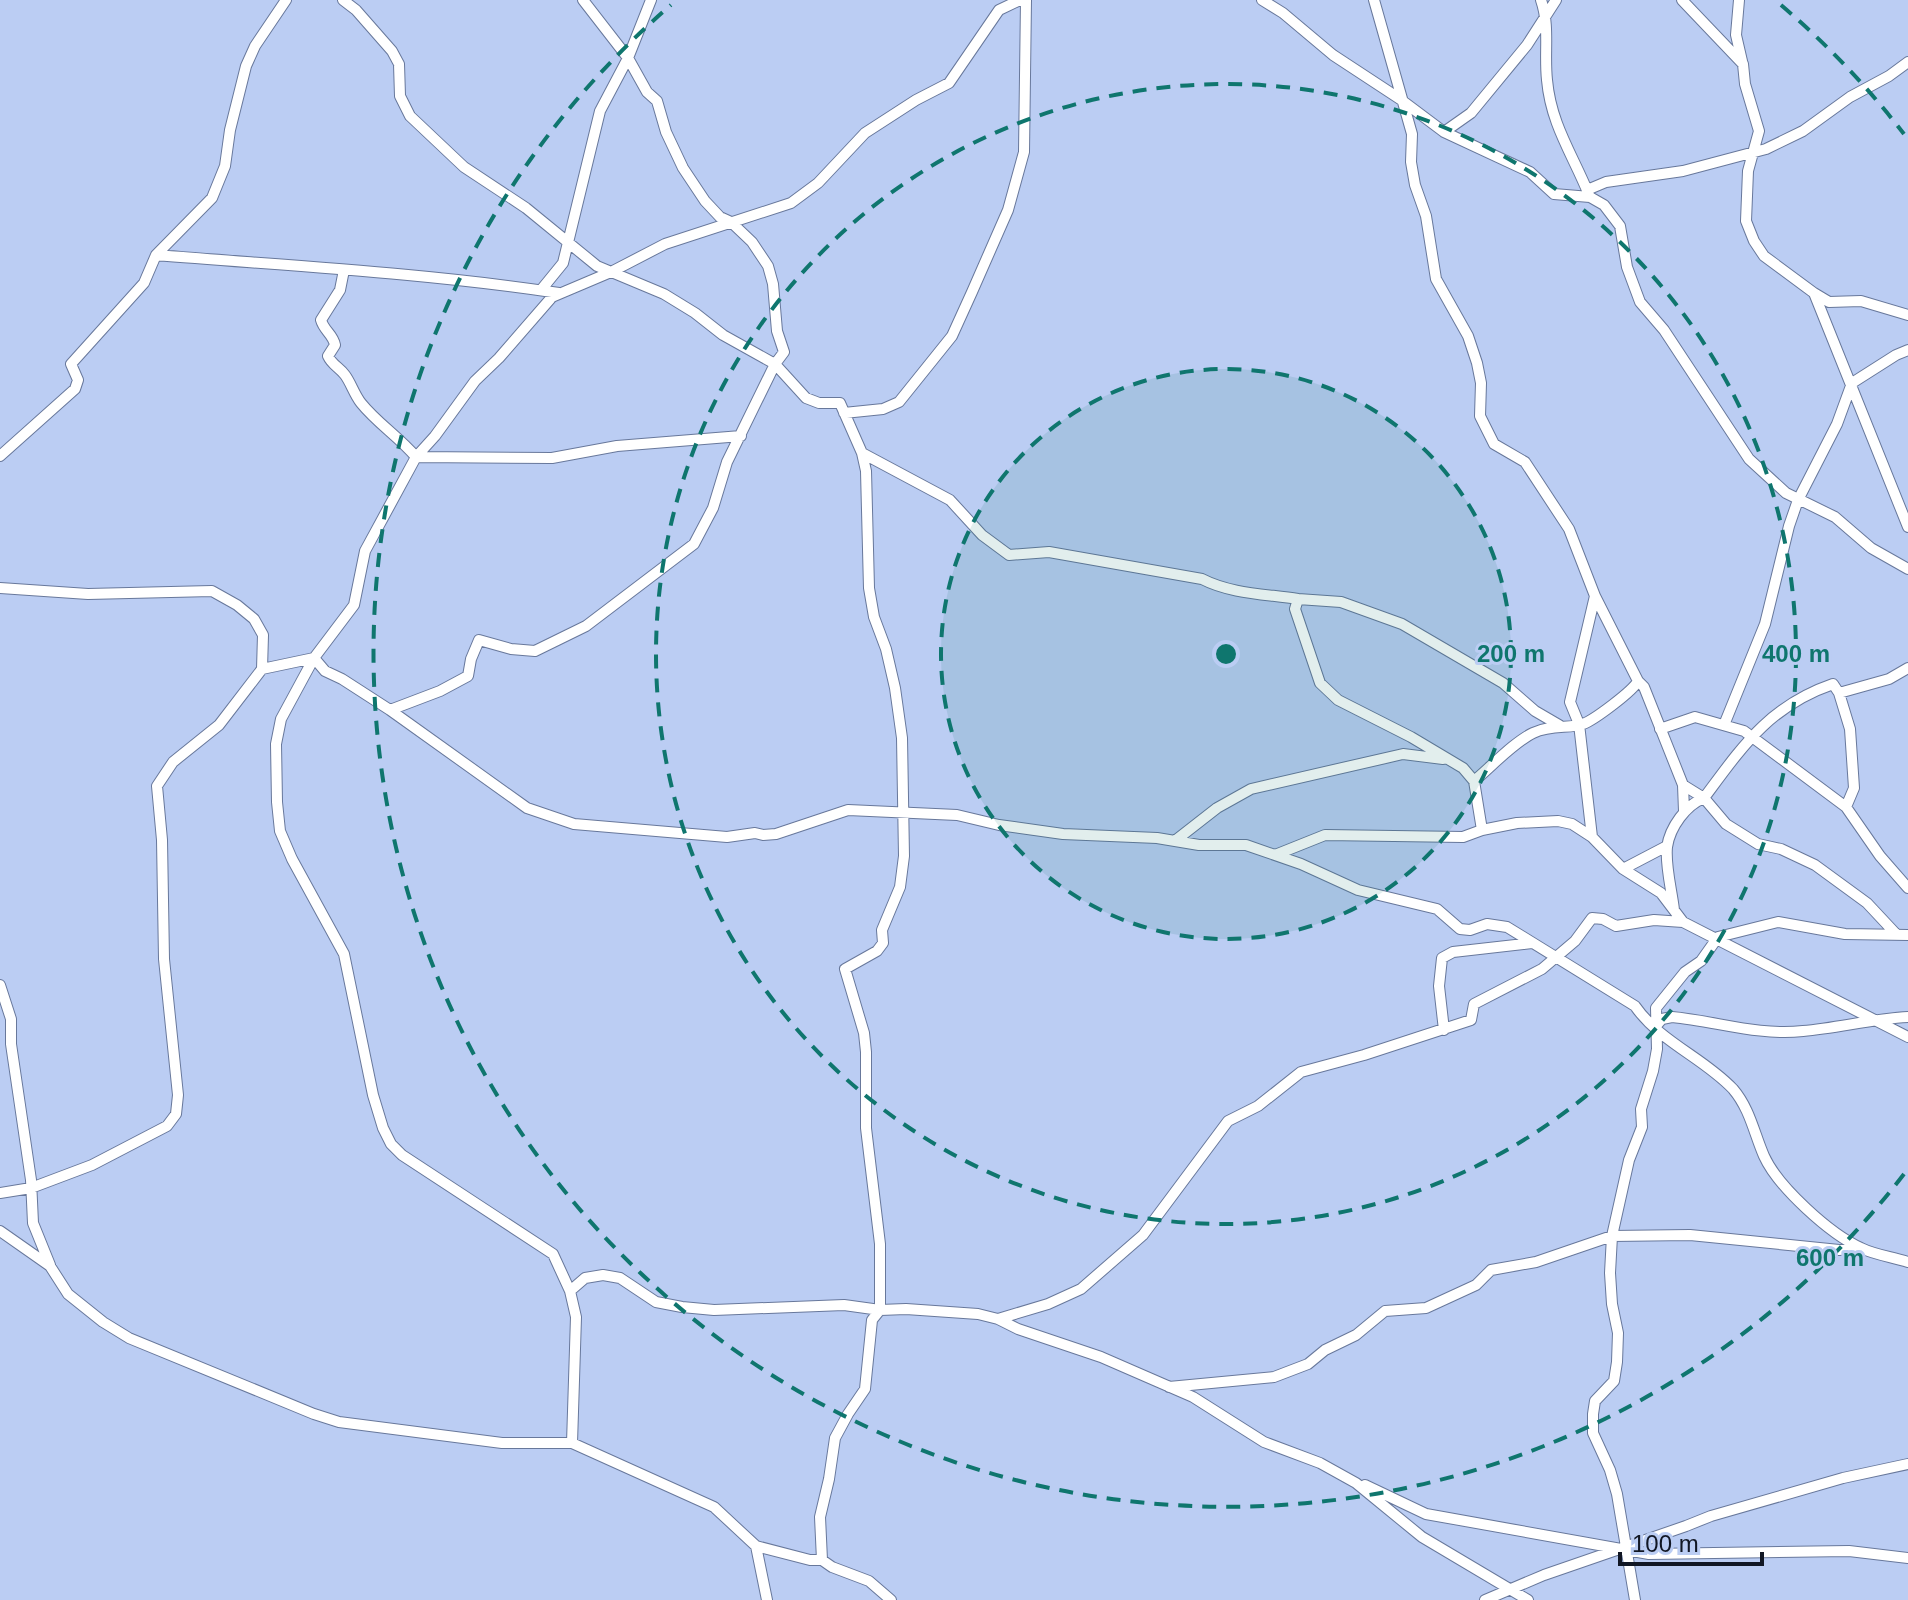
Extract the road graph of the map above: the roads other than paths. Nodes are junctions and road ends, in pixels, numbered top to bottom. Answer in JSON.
{"nodes":[{"id":1,"x":286,"y":0,"type":"edge"},
{"id":2,"x":343,"y":0,"type":"edge"},
{"id":3,"x":583,"y":0,"type":"edge"},
{"id":4,"x":651,"y":0,"type":"edge"},
{"id":5,"x":1023,"y":0,"type":"edge"},
{"id":6,"x":1262,"y":0,"type":"edge"},
{"id":7,"x":1374,"y":0,"type":"edge"},
{"id":8,"x":1541,"y":0,"type":"edge"},
{"id":9,"x":1556,"y":0,"type":"edge"},
{"id":10,"x":1682,"y":0,"type":"edge"},
{"id":11,"x":1739,"y":0,"type":"edge"},
{"id":12,"x":1002,"y":5,"type":"edge"},
{"id":13,"x":1545,"y":13,"type":"junction"},
{"id":14,"x":628,"y":58,"type":"junction"},
{"id":15,"x":1908,"y":62,"type":"edge"},
{"id":16,"x":1743,"y":64,"type":"junction"},
{"id":17,"x":1400,"y":99,"type":"junction"},
{"id":18,"x":1444,"y":132,"type":"junction"},
{"id":19,"x":1753,"y":152,"type":"junction"},
{"id":20,"x":1588,"y":194,"type":"junction"},
{"id":21,"x":731,"y":222,"type":"junction"},
{"id":22,"x":569,"y":244,"type":"junction"},
{"id":23,"x":156,"y":255,"type":"junction"},
{"id":24,"x":344,"y":270,"type":"junction"},
{"id":25,"x":611,"y":272,"type":"junction"},
{"id":26,"x":541,"y":290,"type":"junction"},
{"id":27,"x":559,"y":293,"type":"junction"},
{"id":28,"x":1814,"y":293,"type":"junction"},
{"id":29,"x":1908,"y":315,"type":"edge"},
{"id":30,"x":1908,"y":350,"type":"edge"},
{"id":31,"x":775,"y":364,"type":"junction"},
{"id":32,"x":1850,"y":388,"type":"junction"},
{"id":33,"x":844,"y":413,"type":"junction"},
{"id":34,"x":741,"y":436,"type":"junction"},
{"id":35,"x":862,"y":453,"type":"junction"},
{"id":36,"x":0,"y":456,"type":"edge"},
{"id":37,"x":416,"y":457,"type":"junction"},
{"id":38,"x":1798,"y":500,"type":"junction"},
{"id":39,"x":1908,"y":527,"type":"edge"},
{"id":40,"x":1908,"y":569,"type":"edge"},
{"id":41,"x":0,"y":588,"type":"edge"},
{"id":42,"x":1595,"y":596,"type":"junction"},
{"id":43,"x":1298,"y":599,"type":"junction"},
{"id":44,"x":314,"y":658,"type":"junction"},
{"id":45,"x":1908,"y":668,"type":"edge"},
{"id":46,"x":262,"y":669,"type":"junction"},
{"id":47,"x":1638,"y":681,"type":"junction"},
{"id":48,"x":1839,"y":693,"type":"junction"},
{"id":49,"x":390,"y":710,"type":"junction"},
{"id":50,"x":1579,"y":724,"type":"junction"},
{"id":51,"x":1559,"y":725,"type":"junction"},
{"id":52,"x":1724,"y":725,"type":"junction"},
{"id":53,"x":1660,"y":729,"type":"junction"},
{"id":54,"x":1750,"y":736,"type":"junction"},
{"id":55,"x":1445,"y":759,"type":"junction"},
{"id":56,"x":1474,"y":781,"type":"junction"},
{"id":57,"x":1683,"y":785,"type":"junction"},
{"id":58,"x":1704,"y":798,"type":"junction"},
{"id":59,"x":1846,"y":807,"type":"junction"},
{"id":60,"x":1684,"y":811,"type":"junction"},
{"id":61,"x":904,"y":813,"type":"junction"},
{"id":62,"x":1482,"y":830,"type":"junction"},
{"id":63,"x":1592,"y":837,"type":"junction"},
{"id":64,"x":1176,"y":840,"type":"junction"},
{"id":65,"x":1667,"y":846,"type":"junction"},
{"id":66,"x":1275,"y":855,"type":"junction"},
{"id":67,"x":1623,"y":869,"type":"junction"},
{"id":68,"x":1908,"y":888,"type":"edge"},
{"id":69,"x":1674,"y":912,"type":"junction"},
{"id":70,"x":1683,"y":922,"type":"junction"},
{"id":71,"x":1896,"y":934,"type":"junction"},
{"id":72,"x":1908,"y":935,"type":"edge"},
{"id":73,"x":1718,"y":937,"type":"junction"},
{"id":74,"x":1532,"y":943,"type":"junction"},
{"id":75,"x":1558,"y":958,"type":"junction"},
{"id":76,"x":0,"y":985,"type":"edge"},
{"id":77,"x":1908,"y":1017,"type":"edge"},
{"id":78,"x":1873,"y":1019,"type":"junction"},
{"id":79,"x":1655,"y":1027,"type":"junction"},
{"id":80,"x":1444,"y":1030,"type":"junction"},
{"id":81,"x":1908,"y":1037,"type":"edge"},
{"id":82,"x":31,"y":1188,"type":"junction"},
{"id":83,"x":0,"y":1193,"type":"edge"},
{"id":84,"x":0,"y":1231,"type":"edge"},
{"id":85,"x":1612,"y":1236,"type":"junction"},
{"id":86,"x":1861,"y":1248,"type":"junction"},
{"id":87,"x":1908,"y":1262,"type":"edge"},
{"id":88,"x":50,"y":1266,"type":"junction"},
{"id":89,"x":570,"y":1291,"type":"junction"},
{"id":90,"x":880,"y":1310,"type":"junction"},
{"id":91,"x":998,"y":1319,"type":"junction"},
{"id":92,"x":1167,"y":1387,"type":"junction"},
{"id":93,"x":572,"y":1443,"type":"junction"},
{"id":94,"x":1908,"y":1464,"type":"edge"},
{"id":95,"x":1356,"y":1483,"type":"junction"},
{"id":96,"x":756,"y":1546,"type":"junction"},
{"id":97,"x":1625,"y":1548,"type":"junction"},
{"id":98,"x":1908,"y":1558,"type":"edge"},
{"id":99,"x":822,"y":1560,"type":"junction"},
{"id":100,"x":1509,"y":1588,"type":"junction"},
{"id":101,"x":767,"y":1600,"type":"edge"},
{"id":102,"x":891,"y":1600,"type":"edge"},
{"id":103,"x":1485,"y":1600,"type":"edge"},
{"id":104,"x":1528,"y":1600,"type":"edge"},
{"id":105,"x":1635,"y":1600,"type":"edge"}],
"edges":[{"from":1,"to":23,"type":"street"},
{"from":2,"to":22,"type":"street"},
{"from":3,"to":14,"type":"street"},
{"from":4,"to":14,"type":"street"},
{"from":5,"to":12,"type":"street"},
{"from":5,"to":33,"type":"street"},
{"from":6,"to":17,"type":"street"},
{"from":7,"to":17,"type":"street"},
{"from":8,"to":13,"type":"street"},
{"from":9,"to":13,"type":"street"},
{"from":10,"to":16,"type":"street"},
{"from":11,"to":16,"type":"street"},
{"from":12,"to":21,"type":"street"},
{"from":13,"to":18,"type":"street"},
{"from":13,"to":20,"type":"street"},
{"from":14,"to":21,"type":"street"},
{"from":14,"to":22,"type":"street"},
{"from":15,"to":19,"type":"street"},
{"from":16,"to":19,"type":"street"},
{"from":17,"to":18,"type":"street"},
{"from":17,"to":42,"type":"street"},
{"from":18,"to":20,"type":"street"},
{"from":19,"to":20,"type":"street"},
{"from":19,"to":28,"type":"street"},
{"from":20,"to":38,"type":"street"},
{"from":21,"to":25,"type":"street"},
{"from":21,"to":31,"type":"street"},
{"from":22,"to":25,"type":"street"},
{"from":22,"to":26,"type":"street"},
{"from":23,"to":24,"type":"street"},
{"from":23,"to":36,"type":"street"},
{"from":24,"to":26,"type":"street"},
{"from":24,"to":37,"type":"street"},
{"from":25,"to":27,"type":"street"},
{"from":25,"to":31,"type":"street"},
{"from":26,"to":27,"type":"street"},
{"from":27,"to":37,"type":"street"},
{"from":28,"to":29,"type":"street"},
{"from":28,"to":32,"type":"street"},
{"from":30,"to":32,"type":"street"},
{"from":31,"to":33,"type":"street"},
{"from":31,"to":34,"type":"street"},
{"from":32,"to":38,"type":"street"},
{"from":32,"to":39,"type":"street"},
{"from":33,"to":35,"type":"street"},
{"from":34,"to":37,"type":"street"},
{"from":34,"to":49,"type":"street"},
{"from":35,"to":43,"type":"street"},
{"from":35,"to":61,"type":"street"},
{"from":37,"to":44,"type":"street"},
{"from":38,"to":40,"type":"street"},
{"from":38,"to":52,"type":"street"},
{"from":41,"to":46,"type":"street"},
{"from":42,"to":47,"type":"street"},
{"from":42,"to":50,"type":"street"},
{"from":43,"to":51,"type":"street"},
{"from":43,"to":55,"type":"street"},
{"from":44,"to":46,"type":"street"},
{"from":44,"to":49,"type":"street"},
{"from":44,"to":89,"type":"street"},
{"from":45,"to":48,"type":"street"},
{"from":46,"to":82,"type":"street"},
{"from":47,"to":50,"type":"street"},
{"from":47,"to":53,"type":"street"},
{"from":48,"to":54,"type":"street"},
{"from":48,"to":59,"type":"street"},
{"from":49,"to":61,"type":"street"},
{"from":50,"to":51,"type":"street"},
{"from":50,"to":63,"type":"street"},
{"from":51,"to":56,"type":"street"},
{"from":52,"to":53,"type":"street"},
{"from":52,"to":54,"type":"street"},
{"from":53,"to":57,"type":"street"},
{"from":54,"to":58,"type":"street"},
{"from":54,"to":59,"type":"street"},
{"from":55,"to":56,"type":"street"},
{"from":55,"to":64,"type":"street"},
{"from":56,"to":62,"type":"street"},
{"from":57,"to":58,"type":"street"},
{"from":57,"to":60,"type":"street"},
{"from":58,"to":60,"type":"street"},
{"from":58,"to":71,"type":"street"},
{"from":59,"to":68,"type":"street"},
{"from":60,"to":65,"type":"street"},
{"from":61,"to":64,"type":"street"},
{"from":61,"to":90,"type":"street"},
{"from":62,"to":63,"type":"street"},
{"from":62,"to":66,"type":"street"},
{"from":63,"to":67,"type":"street"},
{"from":64,"to":66,"type":"street"},
{"from":65,"to":67,"type":"street"},
{"from":65,"to":69,"type":"street"},
{"from":66,"to":74,"type":"street"},
{"from":67,"to":69,"type":"street"},
{"from":69,"to":70,"type":"street"},
{"from":70,"to":73,"type":"street"},
{"from":70,"to":75,"type":"street"},
{"from":71,"to":72,"type":"street"},
{"from":71,"to":73,"type":"street"},
{"from":73,"to":78,"type":"street"},
{"from":73,"to":79,"type":"street"},
{"from":74,"to":75,"type":"street"},
{"from":74,"to":80,"type":"street"},
{"from":75,"to":79,"type":"street"},
{"from":75,"to":80,"type":"street"},
{"from":76,"to":82,"type":"street"},
{"from":77,"to":78,"type":"street"},
{"from":78,"to":79,"type":"street"},
{"from":78,"to":81,"type":"street"},
{"from":79,"to":85,"type":"street"},
{"from":79,"to":86,"type":"street"},
{"from":80,"to":91,"type":"street"},
{"from":82,"to":83,"type":"street"},
{"from":82,"to":88,"type":"street"},
{"from":84,"to":88,"type":"street"},
{"from":85,"to":86,"type":"street"},
{"from":85,"to":92,"type":"street"},
{"from":85,"to":97,"type":"street"},
{"from":86,"to":87,"type":"street"},
{"from":88,"to":93,"type":"street"},
{"from":89,"to":90,"type":"street"},
{"from":89,"to":93,"type":"street"},
{"from":90,"to":91,"type":"street"},
{"from":90,"to":99,"type":"street"},
{"from":91,"to":92,"type":"street"},
{"from":92,"to":95,"type":"street"},
{"from":93,"to":96,"type":"street"},
{"from":94,"to":97,"type":"street"},
{"from":95,"to":97,"type":"street"},
{"from":95,"to":100,"type":"street"},
{"from":96,"to":99,"type":"street"},
{"from":96,"to":101,"type":"street"},
{"from":97,"to":98,"type":"street"},
{"from":97,"to":100,"type":"street"},
{"from":97,"to":105,"type":"street"},
{"from":99,"to":102,"type":"street"},
{"from":100,"to":103,"type":"street"},
{"from":100,"to":104,"type":"street"}]}
